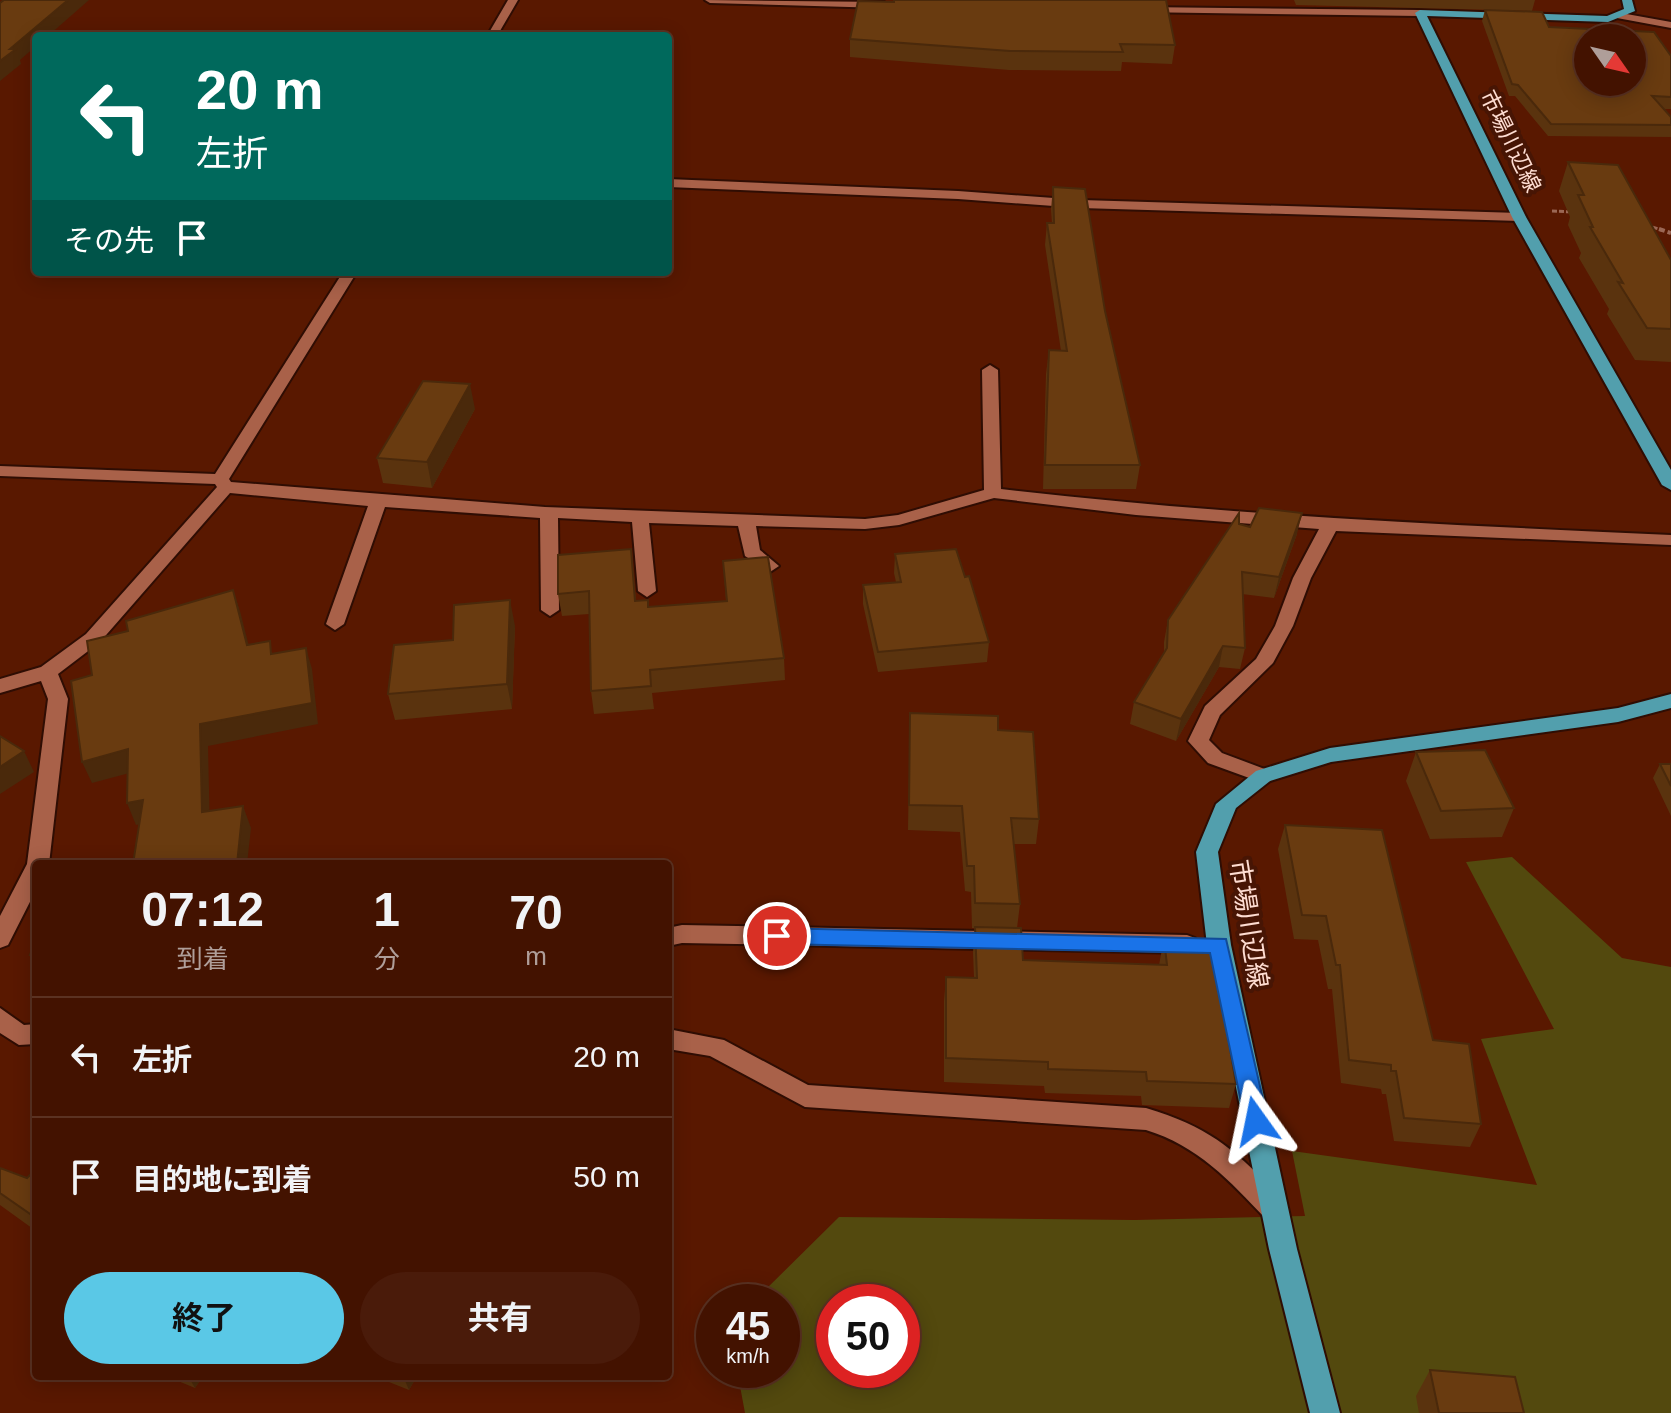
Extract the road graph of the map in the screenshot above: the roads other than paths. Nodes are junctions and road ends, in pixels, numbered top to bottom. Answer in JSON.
{"nodes":[{"id":1,"x":513,"y":0,"type":"edge"},
{"id":2,"x":710,"y":0,"type":"edge"},
{"id":3,"x":1411,"y":0,"type":"edge"},
{"id":4,"x":1627,"y":0,"type":"edge"},
{"id":5,"x":901,"y":5,"type":"edge"},
{"id":6,"x":1122,"y":10,"type":"edge"},
{"id":7,"x":1420,"y":13,"type":"junction"},
{"id":8,"x":1621,"y":16,"type":"junction"},
{"id":9,"x":1671,"y":25,"type":"edge"},
{"id":10,"x":494,"y":32,"type":"edge"},
{"id":11,"x":672,"y":183,"type":"edge"},
{"id":12,"x":1517,"y":212,"type":"junction"},
{"id":13,"x":348,"y":276,"type":"edge"},
{"id":14,"x":990,"y":370,"type":"dead end"},
{"id":15,"x":0,"y":471,"type":"edge"},
{"id":16,"x":223,"y":483,"type":"junction"},
{"id":17,"x":1671,"y":485,"type":"edge"},
{"id":18,"x":993,"y":493,"type":"junction"},
{"id":19,"x":377,"y":504,"type":"junction"},
{"id":20,"x":549,"y":514,"type":"junction"},
{"id":21,"x":640,"y":518,"type":"junction"},
{"id":22,"x":746,"y":521,"type":"junction"},
{"id":23,"x":1330,"y":525,"type":"junction"},
{"id":24,"x":1671,"y":540,"type":"edge"},
{"id":25,"x":770,"y":566,"type":"edge"},
{"id":26,"x":647,"y":591,"type":"dead end"},
{"id":27,"x":550,"y":610,"type":"dead end"},
{"id":28,"x":335,"y":624,"type":"dead end"},
{"id":29,"x":48,"y":672,"type":"junction"},
{"id":30,"x":0,"y":686,"type":"edge"},
{"id":31,"x":1671,"y":701,"type":"edge"},
{"id":32,"x":1263,"y":776,"type":"junction"},
{"id":33,"x":38,"y":860,"type":"edge"},
{"id":34,"x":32,"y":876,"type":"edge"},
{"id":35,"x":672,"y":937,"type":"edge"},
{"id":36,"x":0,"y":939,"type":"edge"},
{"id":37,"x":1219,"y":945,"type":"junction"},
{"id":38,"x":0,"y":1018,"type":"edge"},
{"id":39,"x":32,"y":1034,"type":"edge"},
{"id":40,"x":672,"y":1040,"type":"edge"},
{"id":41,"x":1275,"y":1210,"type":"junction"},
{"id":42,"x":1325,"y":1413,"type":"edge"}],
"edges":[{"from":1,"to":10,"type":"street"},
{"from":2,"to":5,"type":"street"},
{"from":3,"to":7,"type":"street"},
{"from":4,"to":8,"type":"main road"},
{"from":6,"to":7,"type":"street"},
{"from":7,"to":8,"type":"main road"},
{"from":7,"to":12,"type":"main road","name":"市場川辺線"},
{"from":8,"to":9,"type":"street"},
{"from":11,"to":12,"type":"street"},
{"from":12,"to":17,"type":"main road","name":"市場川辺線"},
{"from":13,"to":16,"type":"street"},
{"from":14,"to":18,"type":"street"},
{"from":15,"to":16,"type":"street"},
{"from":16,"to":19,"type":"street"},
{"from":16,"to":29,"type":"street"},
{"from":18,"to":22,"type":"street"},
{"from":18,"to":23,"type":"street"},
{"from":19,"to":20,"type":"street"},
{"from":19,"to":28,"type":"street"},
{"from":20,"to":21,"type":"street"},
{"from":20,"to":27,"type":"street"},
{"from":21,"to":22,"type":"street"},
{"from":21,"to":26,"type":"street"},
{"from":22,"to":25,"type":"street"},
{"from":23,"to":24,"type":"street"},
{"from":23,"to":32,"type":"street"},
{"from":29,"to":30,"type":"street"},
{"from":29,"to":33,"type":"street"},
{"from":31,"to":32,"type":"main road","name":"市場川辺線"},
{"from":32,"to":37,"type":"main road","name":"市場川辺線"},
{"from":34,"to":36,"type":"street"},
{"from":35,"to":37,"type":"street"},
{"from":37,"to":41,"type":"main road","name":"市場川辺線"},
{"from":38,"to":39,"type":"street"},
{"from":40,"to":41,"type":"street"},
{"from":41,"to":42,"type":"main road","name":"市場川辺線"}]}
